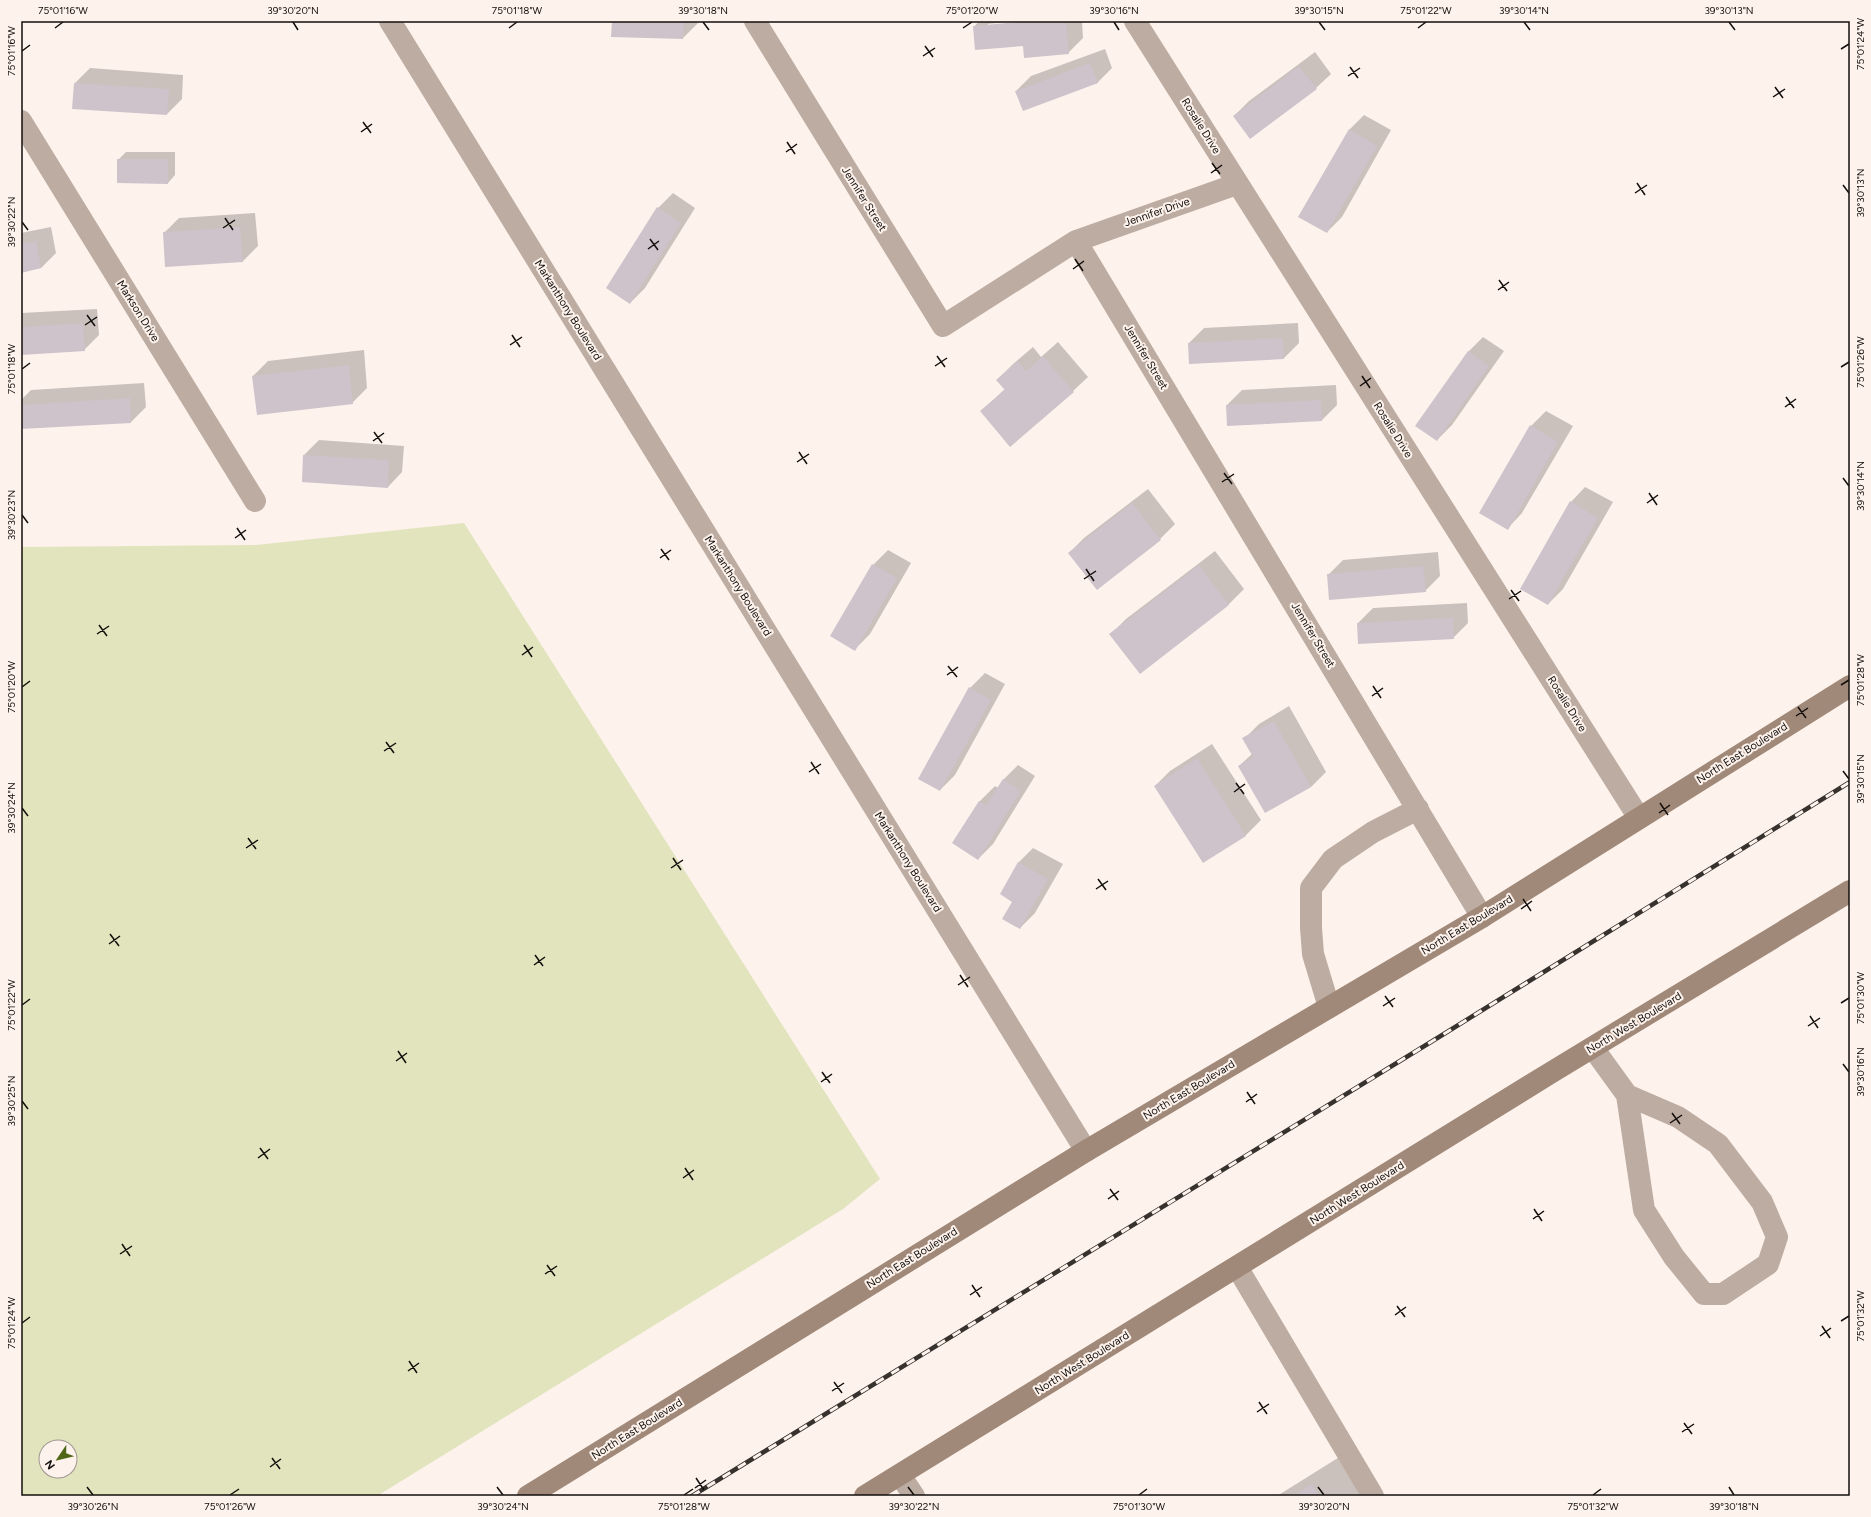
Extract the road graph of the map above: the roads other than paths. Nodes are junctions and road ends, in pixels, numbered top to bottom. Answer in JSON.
{"nodes":[{"id":1,"x":390,"y":21,"type":"edge"},
{"id":2,"x":755,"y":21,"type":"edge"},
{"id":3,"x":1135,"y":21,"type":"edge"},
{"id":4,"x":21,"y":121,"type":"edge"},
{"id":5,"x":1237,"y":184,"type":"junction"},
{"id":6,"x":1076,"y":240,"type":"junction"},
{"id":7,"x":255,"y":501,"type":"dead end"},
{"id":8,"x":1850,"y":686,"type":"edge"},
{"id":9,"x":1418,"y":809,"type":"junction"},
{"id":10,"x":1640,"y":818,"type":"junction"},
{"id":11,"x":1850,"y":891,"type":"edge"},
{"id":12,"x":1482,"y":917,"type":"junction"},
{"id":13,"x":1329,"y":1008,"type":"junction"},
{"id":14,"x":1593,"y":1048,"type":"junction"},
{"id":15,"x":1626,"y":1095,"type":"junction"},
{"id":16,"x":1086,"y":1150,"type":"junction"},
{"id":17,"x":1237,"y":1267,"type":"junction"},
{"id":18,"x":900,"y":1475,"type":"junction"},
{"id":19,"x":528,"y":1496,"type":"edge"},
{"id":20,"x":866,"y":1496,"type":"edge"},
{"id":21,"x":914,"y":1496,"type":"edge"},
{"id":22,"x":1373,"y":1496,"type":"edge"}],
"edges":[{"from":1,"to":16,"type":"lane","name":"Markanthony Boulevard"},
{"from":2,"to":6,"type":"lane","name":"Jennifer Street"},
{"from":3,"to":5,"type":"lane","name":"Rosalie Drive"},
{"from":4,"to":7,"type":"lane","name":"Markson Drive"},
{"from":5,"to":6,"type":"lane","name":"Jennifer Drive"},
{"from":5,"to":10,"type":"lane","name":"Rosalie Drive"},
{"from":6,"to":9,"type":"lane","name":"Jennifer Street"},
{"from":8,"to":10,"type":"main road","name":"North East Boulevard"},
{"from":9,"to":12,"type":"lane","name":"Jennifer Street"},
{"from":9,"to":13,"type":"lane"},
{"from":10,"to":12,"type":"main road","name":"North East Boulevard"},
{"from":11,"to":14,"type":"main road","name":"North West Boulevard"},
{"from":12,"to":13,"type":"main road","name":"North East Boulevard"},
{"from":13,"to":16,"type":"main road","name":"North East Boulevard"},
{"from":14,"to":15,"type":"lane"},
{"from":14,"to":17,"type":"main road","name":"North West Boulevard"},
{"from":15,"to":15,"type":"lane"},
{"from":16,"to":19,"type":"main road","name":"North East Boulevard"},
{"from":17,"to":18,"type":"main road","name":"North West Boulevard"},
{"from":17,"to":22,"type":"lane"},
{"from":18,"to":20,"type":"main road","name":"North West Boulevard"},
{"from":18,"to":21,"type":"lane"}]}
